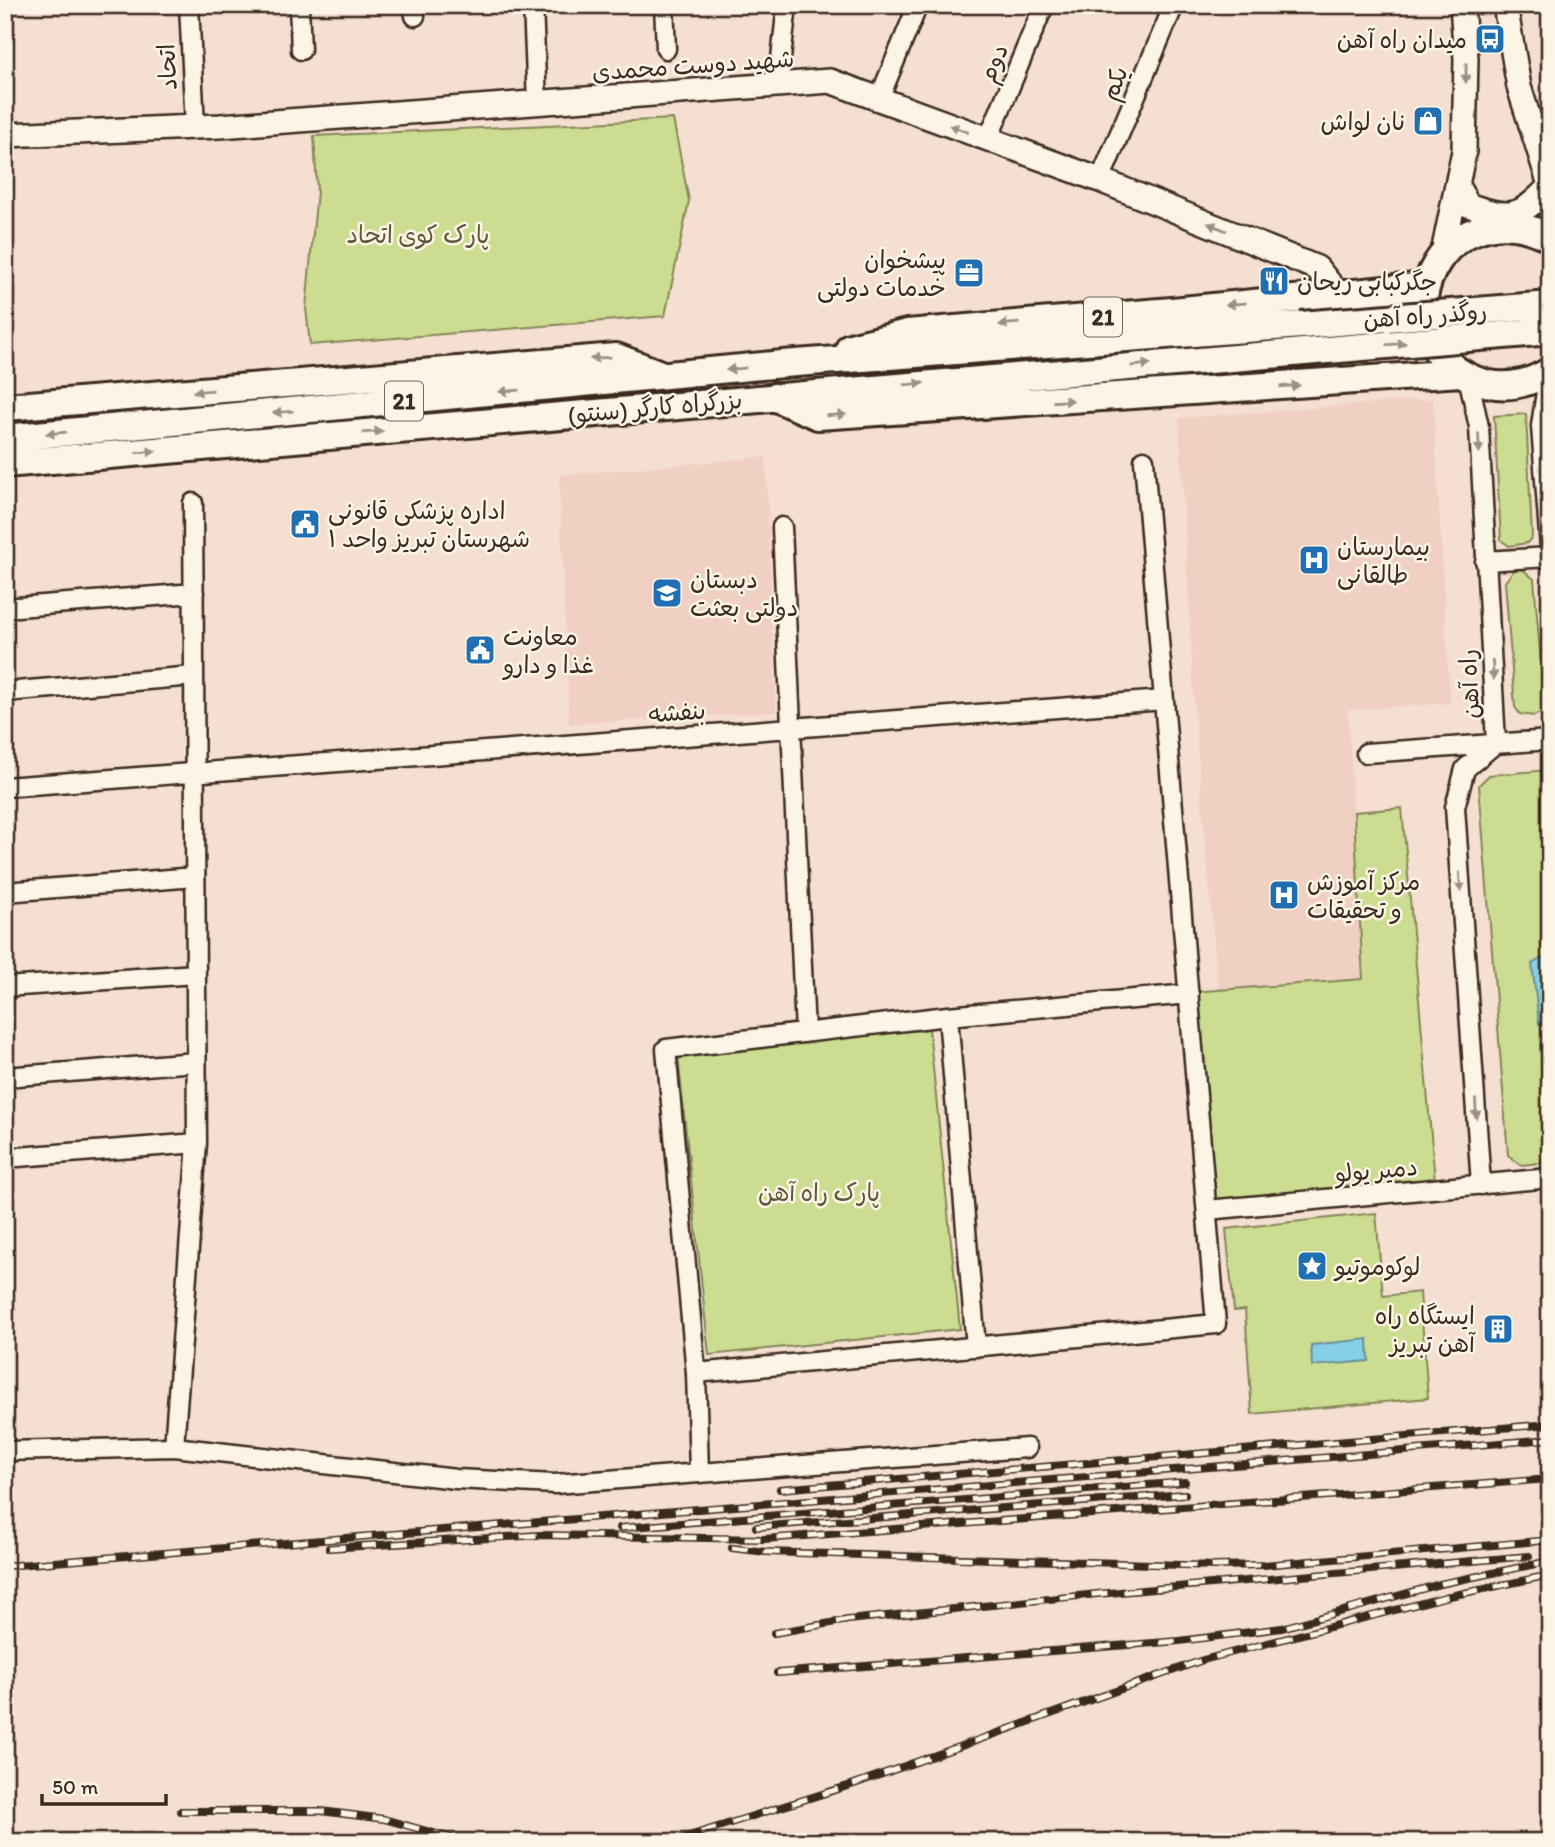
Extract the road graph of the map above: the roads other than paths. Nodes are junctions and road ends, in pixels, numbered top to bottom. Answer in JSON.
{"nodes":[{"id":1,"x":189,"y":5,"type":"edge"},
{"id":2,"x":299,"y":5,"type":"edge"},
{"id":3,"x":533,"y":5,"type":"edge"},
{"id":4,"x":664,"y":5,"type":"edge"},
{"id":5,"x":787,"y":5,"type":"edge"},
{"id":6,"x":918,"y":5,"type":"edge"},
{"id":7,"x":1044,"y":5,"type":"edge"},
{"id":8,"x":1174,"y":5,"type":"edge"},
{"id":9,"x":1462,"y":5,"type":"edge"},
{"id":10,"x":1505,"y":5,"type":"edge"},
{"id":11,"x":666,"y":49,"type":"dead end"},
{"id":12,"x":301,"y":50,"type":"dead end"},
{"id":13,"x":778,"y":85,"type":"junction"},
{"id":14,"x":879,"y":99,"type":"junction"},
{"id":15,"x":537,"y":103,"type":"junction"},
{"id":16,"x":195,"y":127,"type":"junction"},
{"id":17,"x":5,"y":135,"type":"edge"},
{"id":18,"x":988,"y":139,"type":"junction"},
{"id":19,"x":1100,"y":180,"type":"junction"},
{"id":20,"x":1550,"y":185,"type":"edge"},
{"id":21,"x":1457,"y":186,"type":"junction"},
{"id":22,"x":1550,"y":238,"type":"edge"},
{"id":23,"x":1443,"y":253,"type":"junction"},
{"id":24,"x":1426,"y":286,"type":"junction"},
{"id":25,"x":1338,"y":294,"type":"junction"},
{"id":26,"x":1550,"y":305,"type":"edge"},
{"id":27,"x":1301,"y":325,"type":"joint"},
{"id":28,"x":1550,"y":331,"type":"edge"},
{"id":29,"x":1304,"y":352,"type":"joint"},
{"id":30,"x":783,"y":364,"type":"junction"},
{"id":31,"x":1549,"y":371,"type":"edge"},
{"id":32,"x":1464,"y":375,"type":"junction"},
{"id":33,"x":665,"y":376,"type":"junction"},
{"id":34,"x":1323,"y":383,"type":"junction"},
{"id":35,"x":773,"y":396,"type":"junction"},
{"id":36,"x":5,"y":407,"type":"edge"},
{"id":37,"x":5,"y":438,"type":"edge"},
{"id":38,"x":1144,"y":460,"type":"dead end"},
{"id":39,"x":5,"y":464,"type":"edge"},
{"id":40,"x":193,"y":503,"type":"dead end"},
{"id":41,"x":782,"y":527,"type":"dead end"},
{"id":42,"x":1550,"y":548,"type":"edge"},
{"id":43,"x":1550,"y":556,"type":"edge"},
{"id":44,"x":1486,"y":561,"type":"junction"},
{"id":45,"x":194,"y":593,"type":"junction"},
{"id":46,"x":5,"y":608,"type":"edge"},
{"id":47,"x":194,"y":676,"type":"junction"},
{"id":48,"x":5,"y":692,"type":"edge"},
{"id":49,"x":1164,"y":700,"type":"junction"},
{"id":50,"x":791,"y":728,"type":"junction"},
{"id":51,"x":1550,"y":740,"type":"edge"},
{"id":52,"x":1496,"y":743,"type":"junction"},
{"id":53,"x":1366,"y":753,"type":"dead end"},
{"id":54,"x":195,"y":773,"type":"junction"},
{"id":55,"x":5,"y":787,"type":"edge"},
{"id":56,"x":195,"y":877,"type":"junction"},
{"id":57,"x":5,"y":892,"type":"edge"},
{"id":58,"x":196,"y":974,"type":"junction"},
{"id":59,"x":5,"y":987,"type":"edge"},
{"id":60,"x":1189,"y":994,"type":"junction"},
{"id":61,"x":948,"y":1016,"type":"junction"},
{"id":62,"x":805,"y":1033,"type":"junction"},
{"id":63,"x":197,"y":1062,"type":"junction"},
{"id":64,"x":5,"y":1077,"type":"edge"},
{"id":65,"x":197,"y":1143,"type":"junction"},
{"id":66,"x":5,"y":1158,"type":"edge"},
{"id":67,"x":1550,"y":1178,"type":"edge"},
{"id":68,"x":1480,"y":1185,"type":"junction"},
{"id":69,"x":1207,"y":1210,"type":"junction"},
{"id":70,"x":976,"y":1347,"type":"junction"},
{"id":71,"x":696,"y":1373,"type":"junction"},
{"id":72,"x":174,"y":1447,"type":"junction"},
{"id":73,"x":1027,"y":1448,"type":"dead end"},
{"id":74,"x":5,"y":1451,"type":"edge"},
{"id":75,"x":699,"y":1472,"type":"junction"}],
"edges":[{"from":1,"to":16,"type":"street","name":"اتحاد"},
{"from":2,"to":12,"type":"street"},
{"from":3,"to":15,"type":"street"},
{"from":4,"to":11,"type":"street"},
{"from":5,"to":13,"type":"street"},
{"from":6,"to":14,"type":"street"},
{"from":7,"to":18,"type":"street","name":"دوم"},
{"from":8,"to":19,"type":"street","name":"یکم"},
{"from":9,"to":21,"type":"main road","one_way":true},
{"from":10,"to":20,"type":"main road"},
{"from":13,"to":14,"type":"main road","name":"شهید دوست محمدی"},
{"from":13,"to":15,"type":"main road","name":"شهید دوست محمدی"},
{"from":18,"to":14,"type":"main road","name":"شهید دوست محمدی","one_way":true},
{"from":15,"to":16,"type":"main road","name":"شهید دوست محمدی"},
{"from":16,"to":17,"type":"main road","name":"شهید دوست محمدی"},
{"from":18,"to":19,"type":"main road","name":"شهید دوست محمدی"},
{"from":25,"to":19,"type":"main road","name":"شهید دوست محمدی","one_way":true},
{"from":20,"to":21,"type":"main road"},
{"from":21,"to":23,"type":"main road"},
{"from":22,"to":23,"type":"highway"},
{"from":23,"to":24,"type":"highway"},
{"from":24,"to":25,"type":"highway","number":"21"},
{"from":24,"to":32,"type":"highway"},
{"from":25,"to":30,"type":"highway","number":"21","one_way":true},
{"from":25,"to":34,"type":"highway"},
{"from":26,"to":27,"type":"highway","name":"روگذر راه آهن","number":"21","bridge":true},
{"from":27,"to":30,"type":"highway","name":"بزرگراه کارگر (سنتو)","number":"21"},
{"from":29,"to":28,"type":"highway","name":"روگذر راه آهن","number":"21","one_way":true,"bridge":true},
{"from":35,"to":29,"type":"highway","name":"بزرگراه کارگر (سنتو)","number":"21","one_way":true},
{"from":30,"to":33,"type":"highway","name":"بزرگراه کارگر (سنتو)","number":"21","one_way":true},
{"from":31,"to":32,"type":"highway"},
{"from":31,"to":42,"type":"street"},
{"from":32,"to":34,"type":"highway"},
{"from":32,"to":44,"type":"street","name":"راه آهن","one_way":true},
{"from":33,"to":36,"type":"highway","one_way":true},
{"from":33,"to":37,"type":"highway","name":"بزرگراه کارگر (سنتو)","number":"21","one_way":true},
{"from":35,"to":34,"type":"highway","one_way":true},
{"from":39,"to":35,"type":"highway","name":"بزرگراه کارگر (سنتو)","number":"21","one_way":true},
{"from":38,"to":49,"type":"street"},
{"from":40,"to":45,"type":"street"},
{"from":41,"to":50,"type":"street"},
{"from":43,"to":44,"type":"street"},
{"from":44,"to":52,"type":"street","name":"راه آهن","one_way":true},
{"from":45,"to":46,"type":"street"},
{"from":45,"to":47,"type":"street"},
{"from":47,"to":48,"type":"street"},
{"from":47,"to":54,"type":"street"},
{"from":49,"to":50,"type":"street","name":"بنفشه"},
{"from":49,"to":60,"type":"street"},
{"from":50,"to":54,"type":"street","name":"بنفشه"},
{"from":50,"to":62,"type":"street"},
{"from":51,"to":52,"type":"street"},
{"from":52,"to":53,"type":"street"},
{"from":52,"to":68,"type":"street","name":"راه آهن","one_way":true},
{"from":54,"to":55,"type":"street","name":"بنفشه"},
{"from":54,"to":56,"type":"street"},
{"from":56,"to":57,"type":"street"},
{"from":56,"to":58,"type":"street"},
{"from":58,"to":59,"type":"street"},
{"from":58,"to":63,"type":"street"},
{"from":60,"to":61,"type":"street"},
{"from":60,"to":69,"type":"street"},
{"from":61,"to":62,"type":"street"},
{"from":61,"to":70,"type":"street"},
{"from":62,"to":71,"type":"street"},
{"from":63,"to":64,"type":"street"},
{"from":63,"to":65,"type":"street"},
{"from":65,"to":66,"type":"street"},
{"from":65,"to":72,"type":"street"},
{"from":67,"to":68,"type":"street","name":"دمیر یولو"},
{"from":68,"to":69,"type":"street","name":"دمیر یولو"},
{"from":69,"to":70,"type":"street"},
{"from":70,"to":71,"type":"street"},
{"from":71,"to":75,"type":"street"},
{"from":72,"to":74,"type":"street"},
{"from":72,"to":75,"type":"street"},
{"from":73,"to":75,"type":"street"}]}
